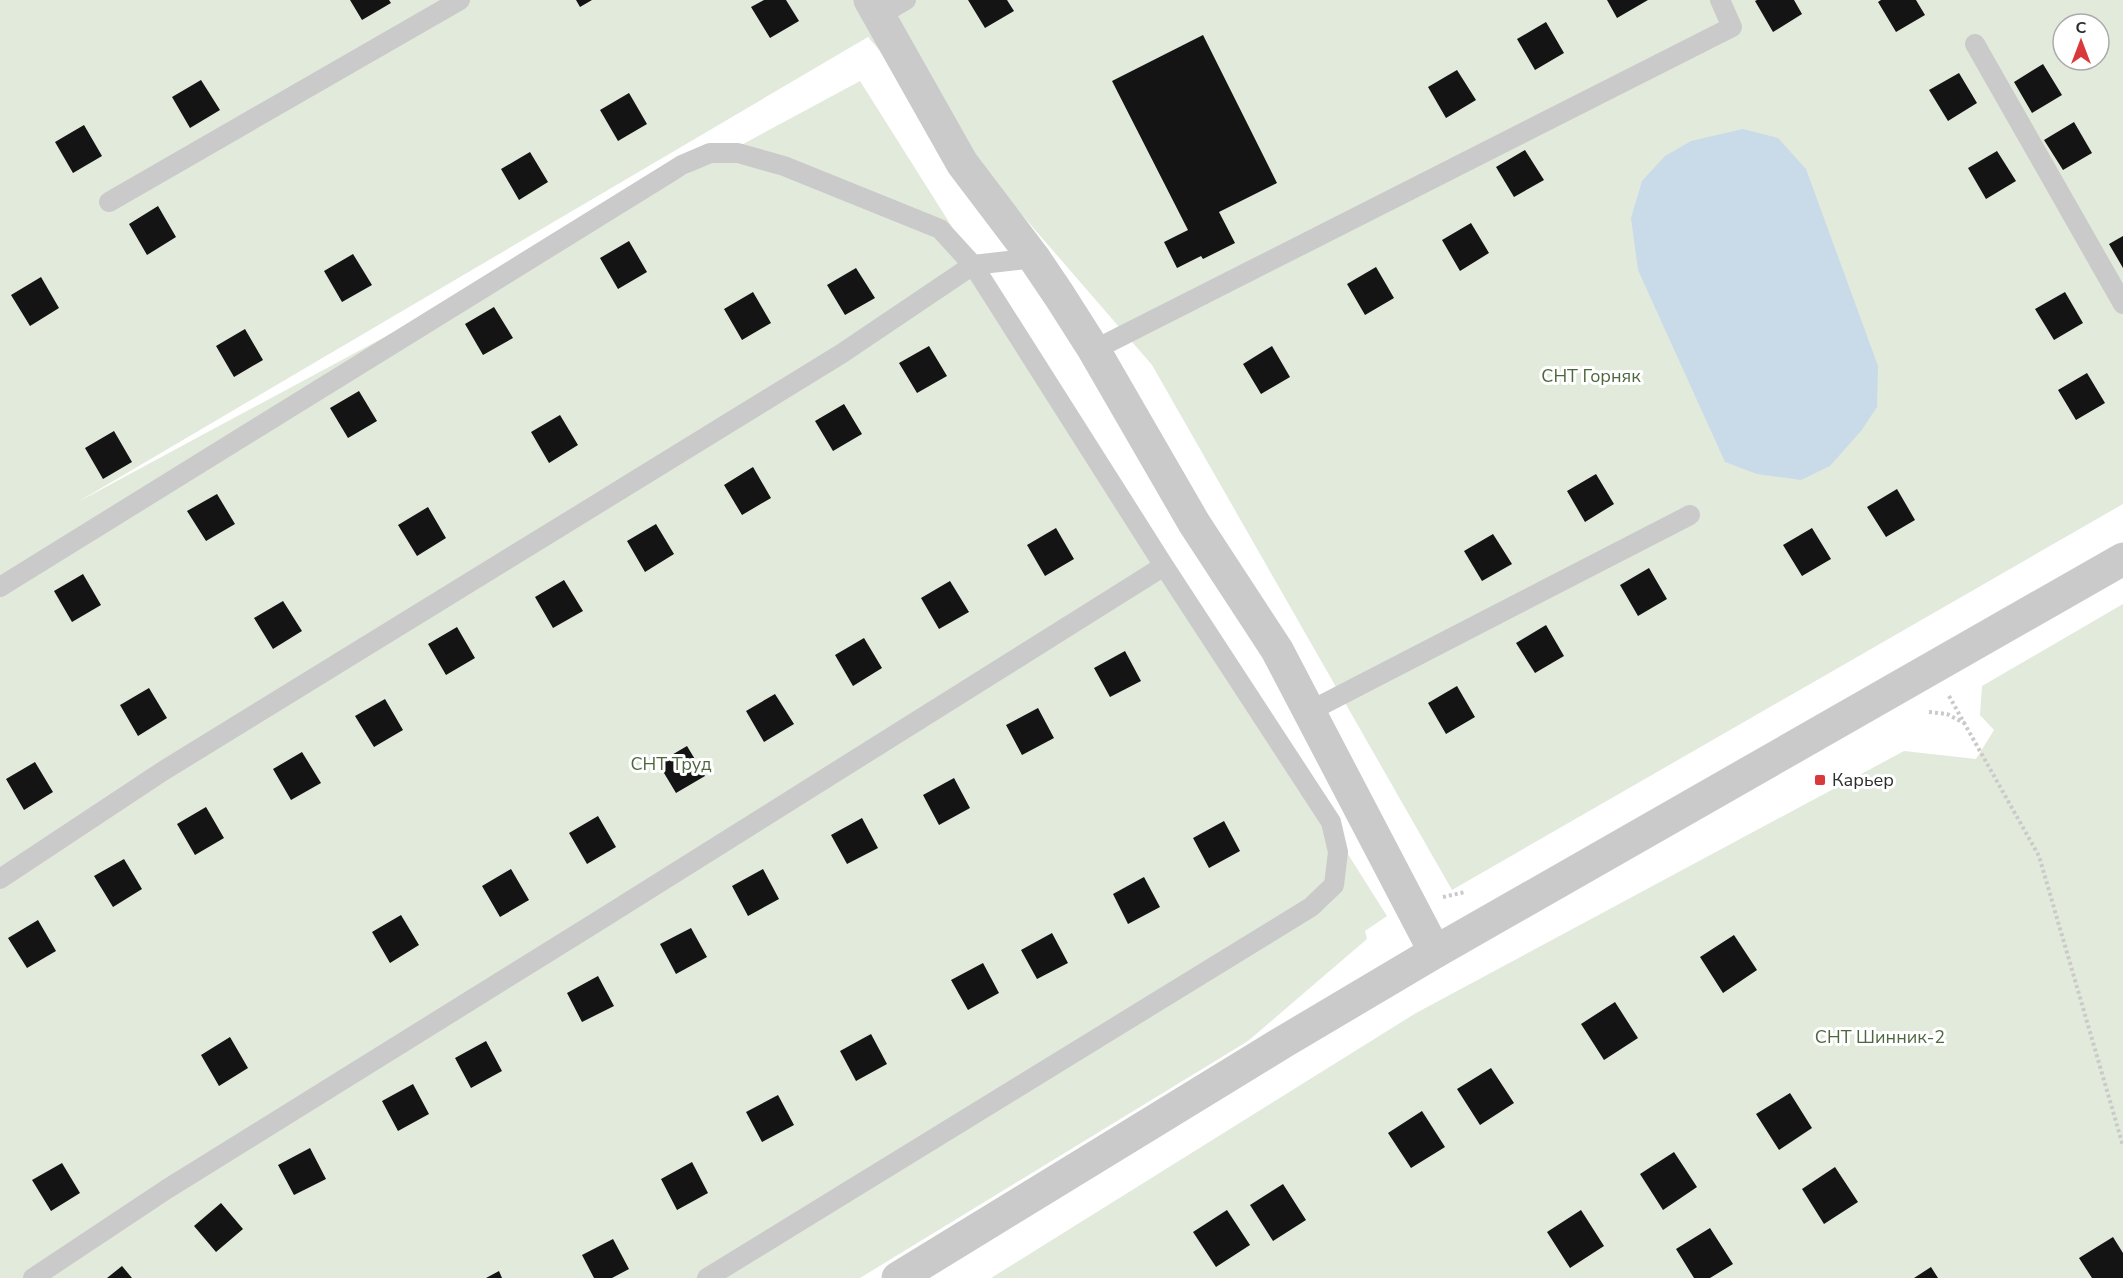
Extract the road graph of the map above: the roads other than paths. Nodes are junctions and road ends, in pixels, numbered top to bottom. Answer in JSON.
{"nodes":[{"id":1,"x":460,"y":0,"type":"edge"},
{"id":2,"x":1720,"y":0,"type":"edge"},
{"id":3,"x":440,"y":5,"type":"edge"},
{"id":4,"x":885,"y":5,"type":"edge"},
{"id":5,"x":1976,"y":44,"type":"dead end"},
{"id":6,"x":109,"y":202,"type":"dead end"},
{"id":7,"x":1034,"y":258,"type":"junction"},
{"id":8,"x":973,"y":265,"type":"junction"},
{"id":9,"x":2123,"y":304,"type":"edge"},
{"id":10,"x":1094,"y":350,"type":"junction"},
{"id":11,"x":1690,"y":515,"type":"dead end"},
{"id":12,"x":2123,"y":559,"type":"edge"},
{"id":13,"x":1164,"y":566,"type":"junction"},
{"id":14,"x":0,"y":587,"type":"edge"},
{"id":15,"x":1310,"y":711,"type":"junction"},
{"id":16,"x":0,"y":879,"type":"edge"},
{"id":17,"x":1435,"y":952,"type":"junction"},
{"id":18,"x":33,"y":1278,"type":"edge"},
{"id":19,"x":707,"y":1278,"type":"edge"},
{"id":20,"x":898,"y":1278,"type":"edge"}],
"edges":[{"from":1,"to":3,"type":"lane"},
{"from":2,"to":10,"type":"lane"},
{"from":3,"to":6,"type":"lane"},
{"from":4,"to":7,"type":"street"},
{"from":5,"to":9,"type":"lane"},
{"from":7,"to":8,"type":"lane"},
{"from":7,"to":10,"type":"street"},
{"from":8,"to":13,"type":"lane"},
{"from":8,"to":14,"type":"lane"},
{"from":8,"to":16,"type":"lane"},
{"from":10,"to":15,"type":"street"},
{"from":11,"to":15,"type":"lane"},
{"from":12,"to":17,"type":"street"},
{"from":13,"to":18,"type":"lane"},
{"from":13,"to":19,"type":"lane"},
{"from":15,"to":17,"type":"street"},
{"from":17,"to":20,"type":"street"}]}
